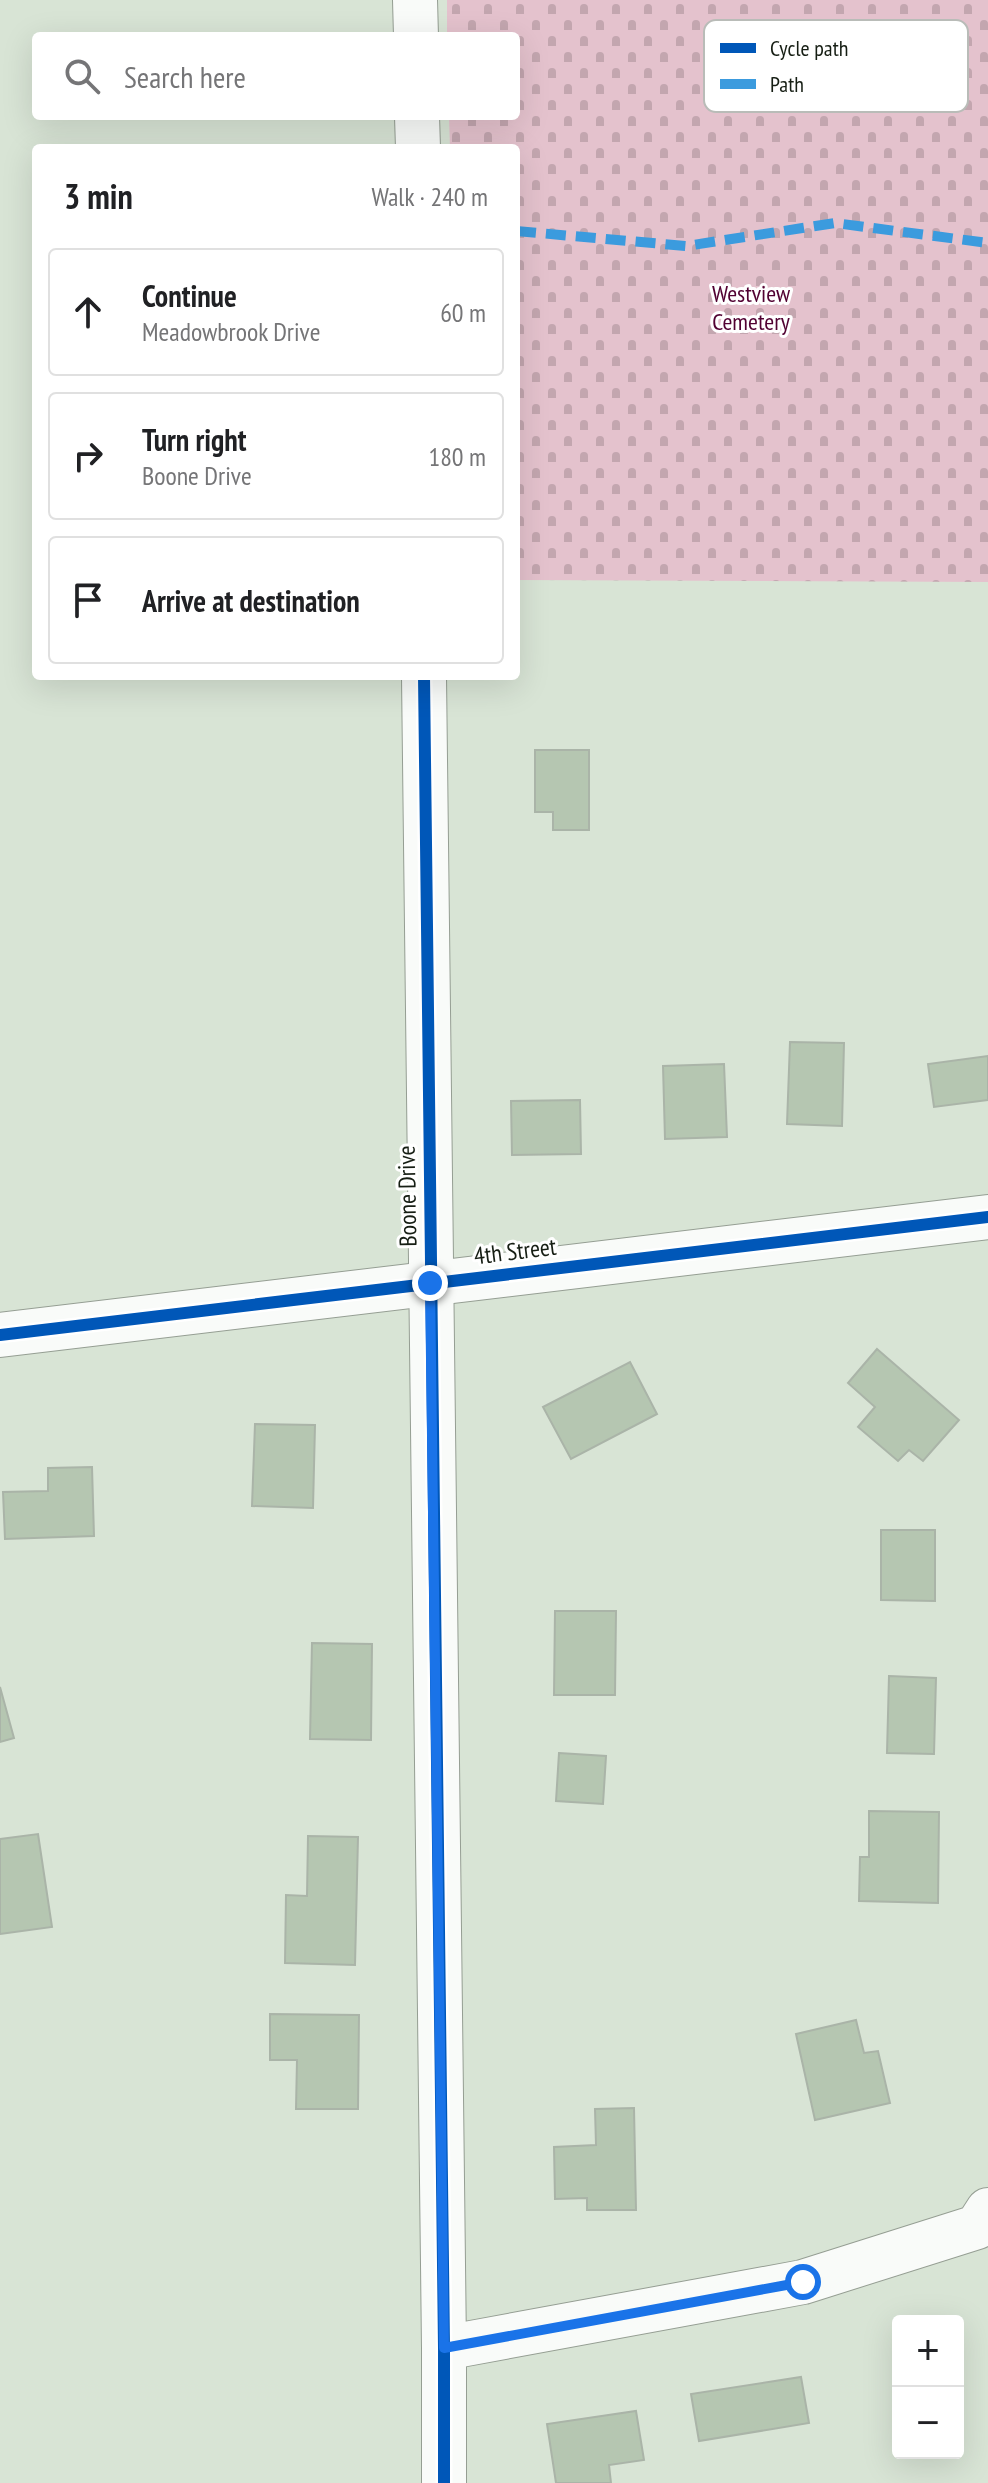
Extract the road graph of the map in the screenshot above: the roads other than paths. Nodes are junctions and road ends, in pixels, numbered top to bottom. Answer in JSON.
{"nodes":[{"id":1,"x":415,"y":0,"type":"edge"},
{"id":2,"x":416,"y":32,"type":"edge"},
{"id":3,"x":417,"y":120,"type":"edge"},
{"id":4,"x":418,"y":144,"type":"edge"},
{"id":5,"x":424,"y":680,"type":"edge"},
{"id":6,"x":988,"y":1217,"type":"edge"},
{"id":7,"x":430,"y":1283,"type":"junction"},
{"id":8,"x":0,"y":1335,"type":"edge"},
{"id":9,"x":988,"y":2210,"type":"edge"},
{"id":10,"x":444,"y":2348,"type":"junction"},
{"id":11,"x":444,"y":2483,"type":"edge"}],
"edges":[{"from":1,"to":2,"type":"street"},
{"from":3,"to":4,"type":"street"},
{"from":5,"to":7,"type":"street","name":"Boone Drive"},
{"from":6,"to":7,"type":"street","name":"4th Street"},
{"from":7,"to":8,"type":"street","name":"4th Street"},
{"from":7,"to":10,"type":"street","name":"Boone Drive"},
{"from":9,"to":10,"type":"street"},
{"from":10,"to":11,"type":"street","name":"Boone Drive"}]}
